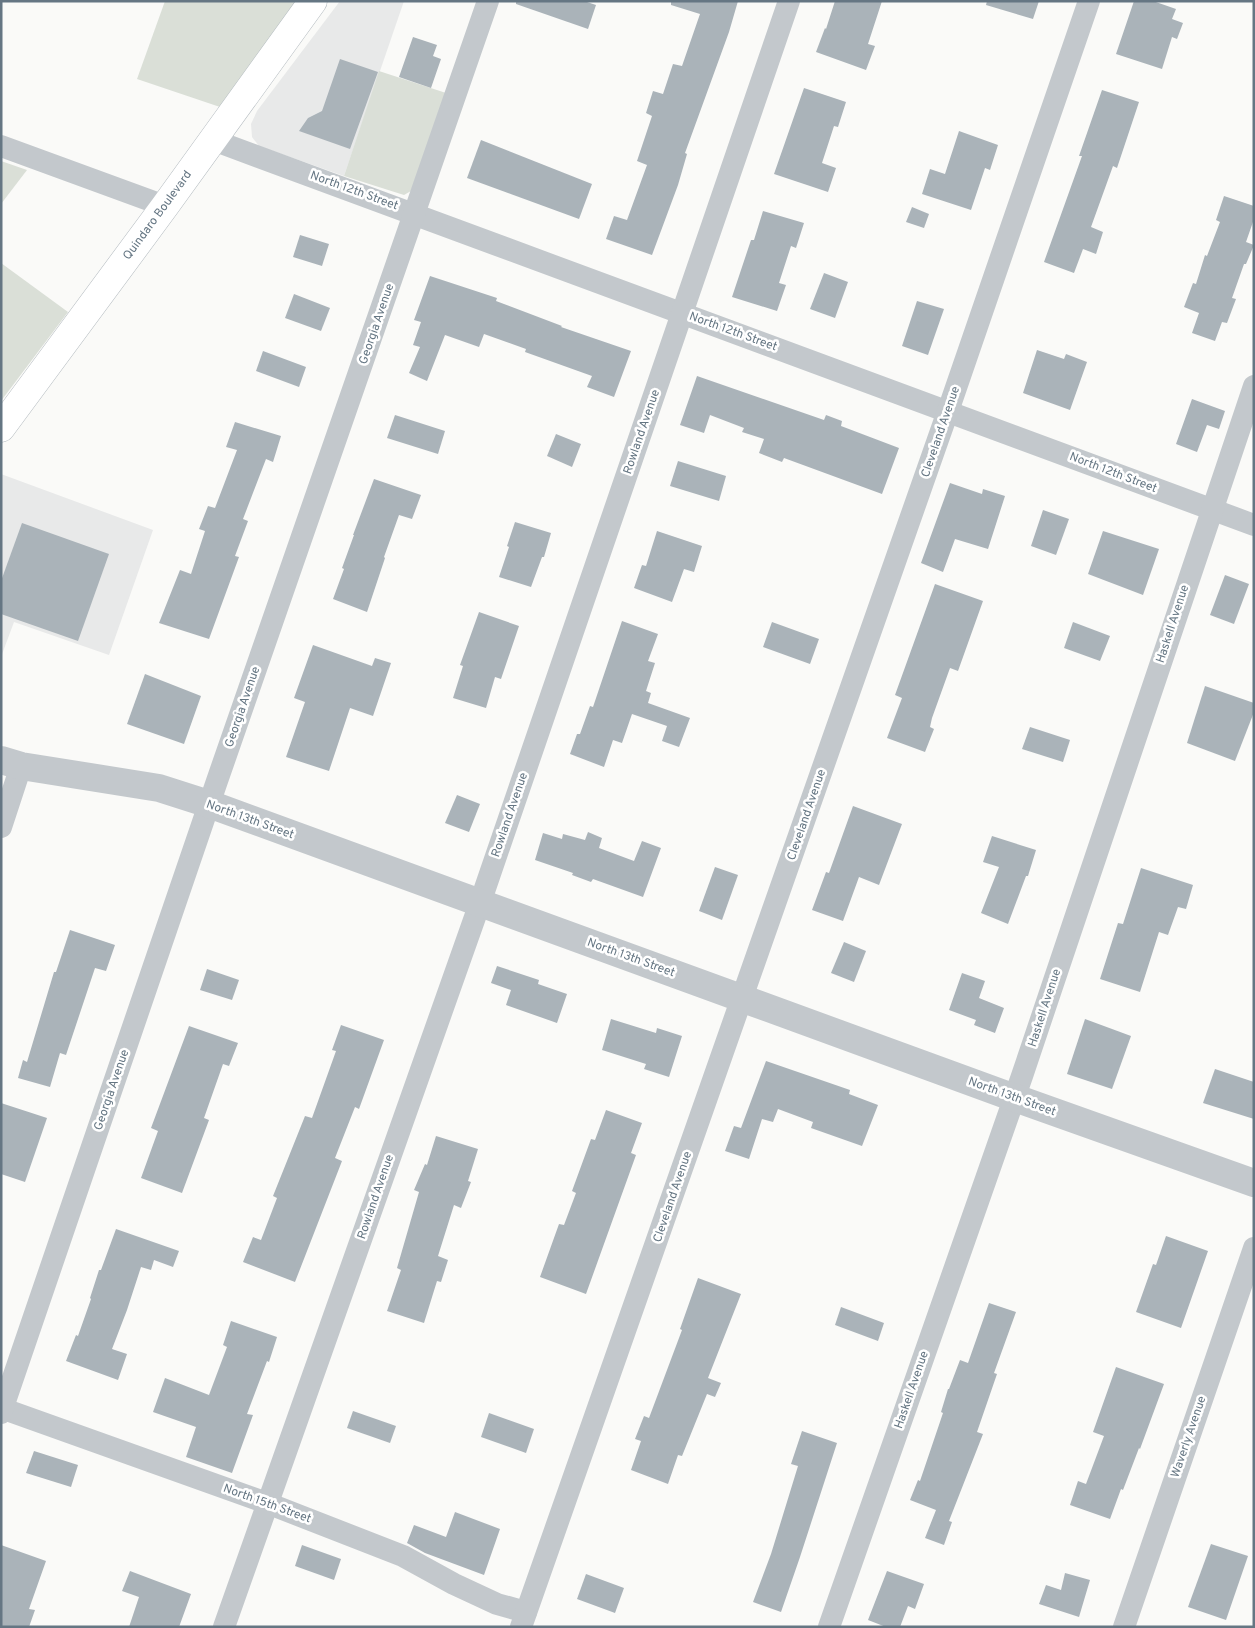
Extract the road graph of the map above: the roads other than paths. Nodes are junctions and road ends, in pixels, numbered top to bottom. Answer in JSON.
{"nodes":[{"id":1,"x":313,"y":1,"type":"edge"},
{"id":2,"x":488,"y":1,"type":"edge"},
{"id":3,"x":789,"y":1,"type":"edge"},
{"id":4,"x":1089,"y":1,"type":"edge"},
{"id":5,"x":213,"y":140,"type":"junction"},
{"id":6,"x":1,"y":146,"type":"edge"},
{"id":7,"x":165,"y":206,"type":"junction"},
{"id":8,"x":415,"y":214,"type":"junction"},
{"id":9,"x":683,"y":314,"type":"junction"},
{"id":10,"x":1254,"y":386,"type":"edge"},
{"id":11,"x":948,"y":411,"type":"junction"},
{"id":12,"x":1,"y":428,"type":"edge"},
{"id":13,"x":1211,"y":510,"type":"junction"},
{"id":14,"x":1254,"y":525,"type":"edge"},
{"id":15,"x":11,"y":763,"type":"edge"},
{"id":16,"x":209,"y":804,"type":"junction"},
{"id":17,"x":1,"y":828,"type":"edge"},
{"id":18,"x":480,"y":904,"type":"junction"},
{"id":19,"x":743,"y":998,"type":"junction"},
{"id":20,"x":1015,"y":1098,"type":"junction"},
{"id":21,"x":1254,"y":1183,"type":"edge"},
{"id":22,"x":1254,"y":1248,"type":"edge"},
{"id":23,"x":2,"y":1410,"type":"edge"},
{"id":24,"x":267,"y":1503,"type":"junction"},
{"id":25,"x":524,"y":1620,"type":"edge"},
{"id":26,"x":224,"y":1627,"type":"edge"},
{"id":27,"x":829,"y":1627,"type":"edge"},
{"id":28,"x":1124,"y":1627,"type":"edge"}],
"edges":[{"from":1,"to":5,"type":"main road","name":"Quindaro Boulevard"},
{"from":2,"to":8,"type":"street","name":"Georgia Avenue"},
{"from":3,"to":9,"type":"street","name":"Rowland Avenue"},
{"from":4,"to":11,"type":"street","name":"Cleveland Avenue"},
{"from":5,"to":7,"type":"main road","name":"Quindaro Boulevard"},
{"from":5,"to":8,"type":"street","name":"North 12th Street"},
{"from":6,"to":7,"type":"street"},
{"from":7,"to":12,"type":"main road","name":"Quindaro Boulevard"},
{"from":8,"to":9,"type":"street","name":"North 12th Street"},
{"from":8,"to":16,"type":"street","name":"Georgia Avenue"},
{"from":9,"to":11,"type":"street","name":"North 12th Street"},
{"from":9,"to":18,"type":"street","name":"Rowland Avenue"},
{"from":10,"to":13,"type":"street","name":"Haskell Avenue"},
{"from":11,"to":13,"type":"street","name":"North 12th Street"},
{"from":11,"to":19,"type":"street","name":"Cleveland Avenue"},
{"from":13,"to":14,"type":"street","name":"North 12th Street"},
{"from":13,"to":20,"type":"street","name":"Haskell Avenue"},
{"from":15,"to":16,"type":"street","name":"North 13th Street"},
{"from":15,"to":17,"type":"street"},
{"from":16,"to":18,"type":"street","name":"North 13th Street"},
{"from":16,"to":23,"type":"street","name":"Georgia Avenue"},
{"from":18,"to":19,"type":"street","name":"North 13th Street"},
{"from":18,"to":24,"type":"street","name":"Rowland Avenue"},
{"from":19,"to":20,"type":"street","name":"North 13th Street"},
{"from":19,"to":25,"type":"street","name":"Cleveland Avenue"},
{"from":20,"to":21,"type":"street","name":"North 13th Street"},
{"from":20,"to":27,"type":"street","name":"Haskell Avenue"},
{"from":22,"to":28,"type":"street","name":"Waverly Avenue"},
{"from":23,"to":24,"type":"street","name":"North 15th Street"},
{"from":24,"to":25,"type":"street","name":"North 15th Street"},
{"from":24,"to":26,"type":"street","name":"Rowland Avenue"}]}
